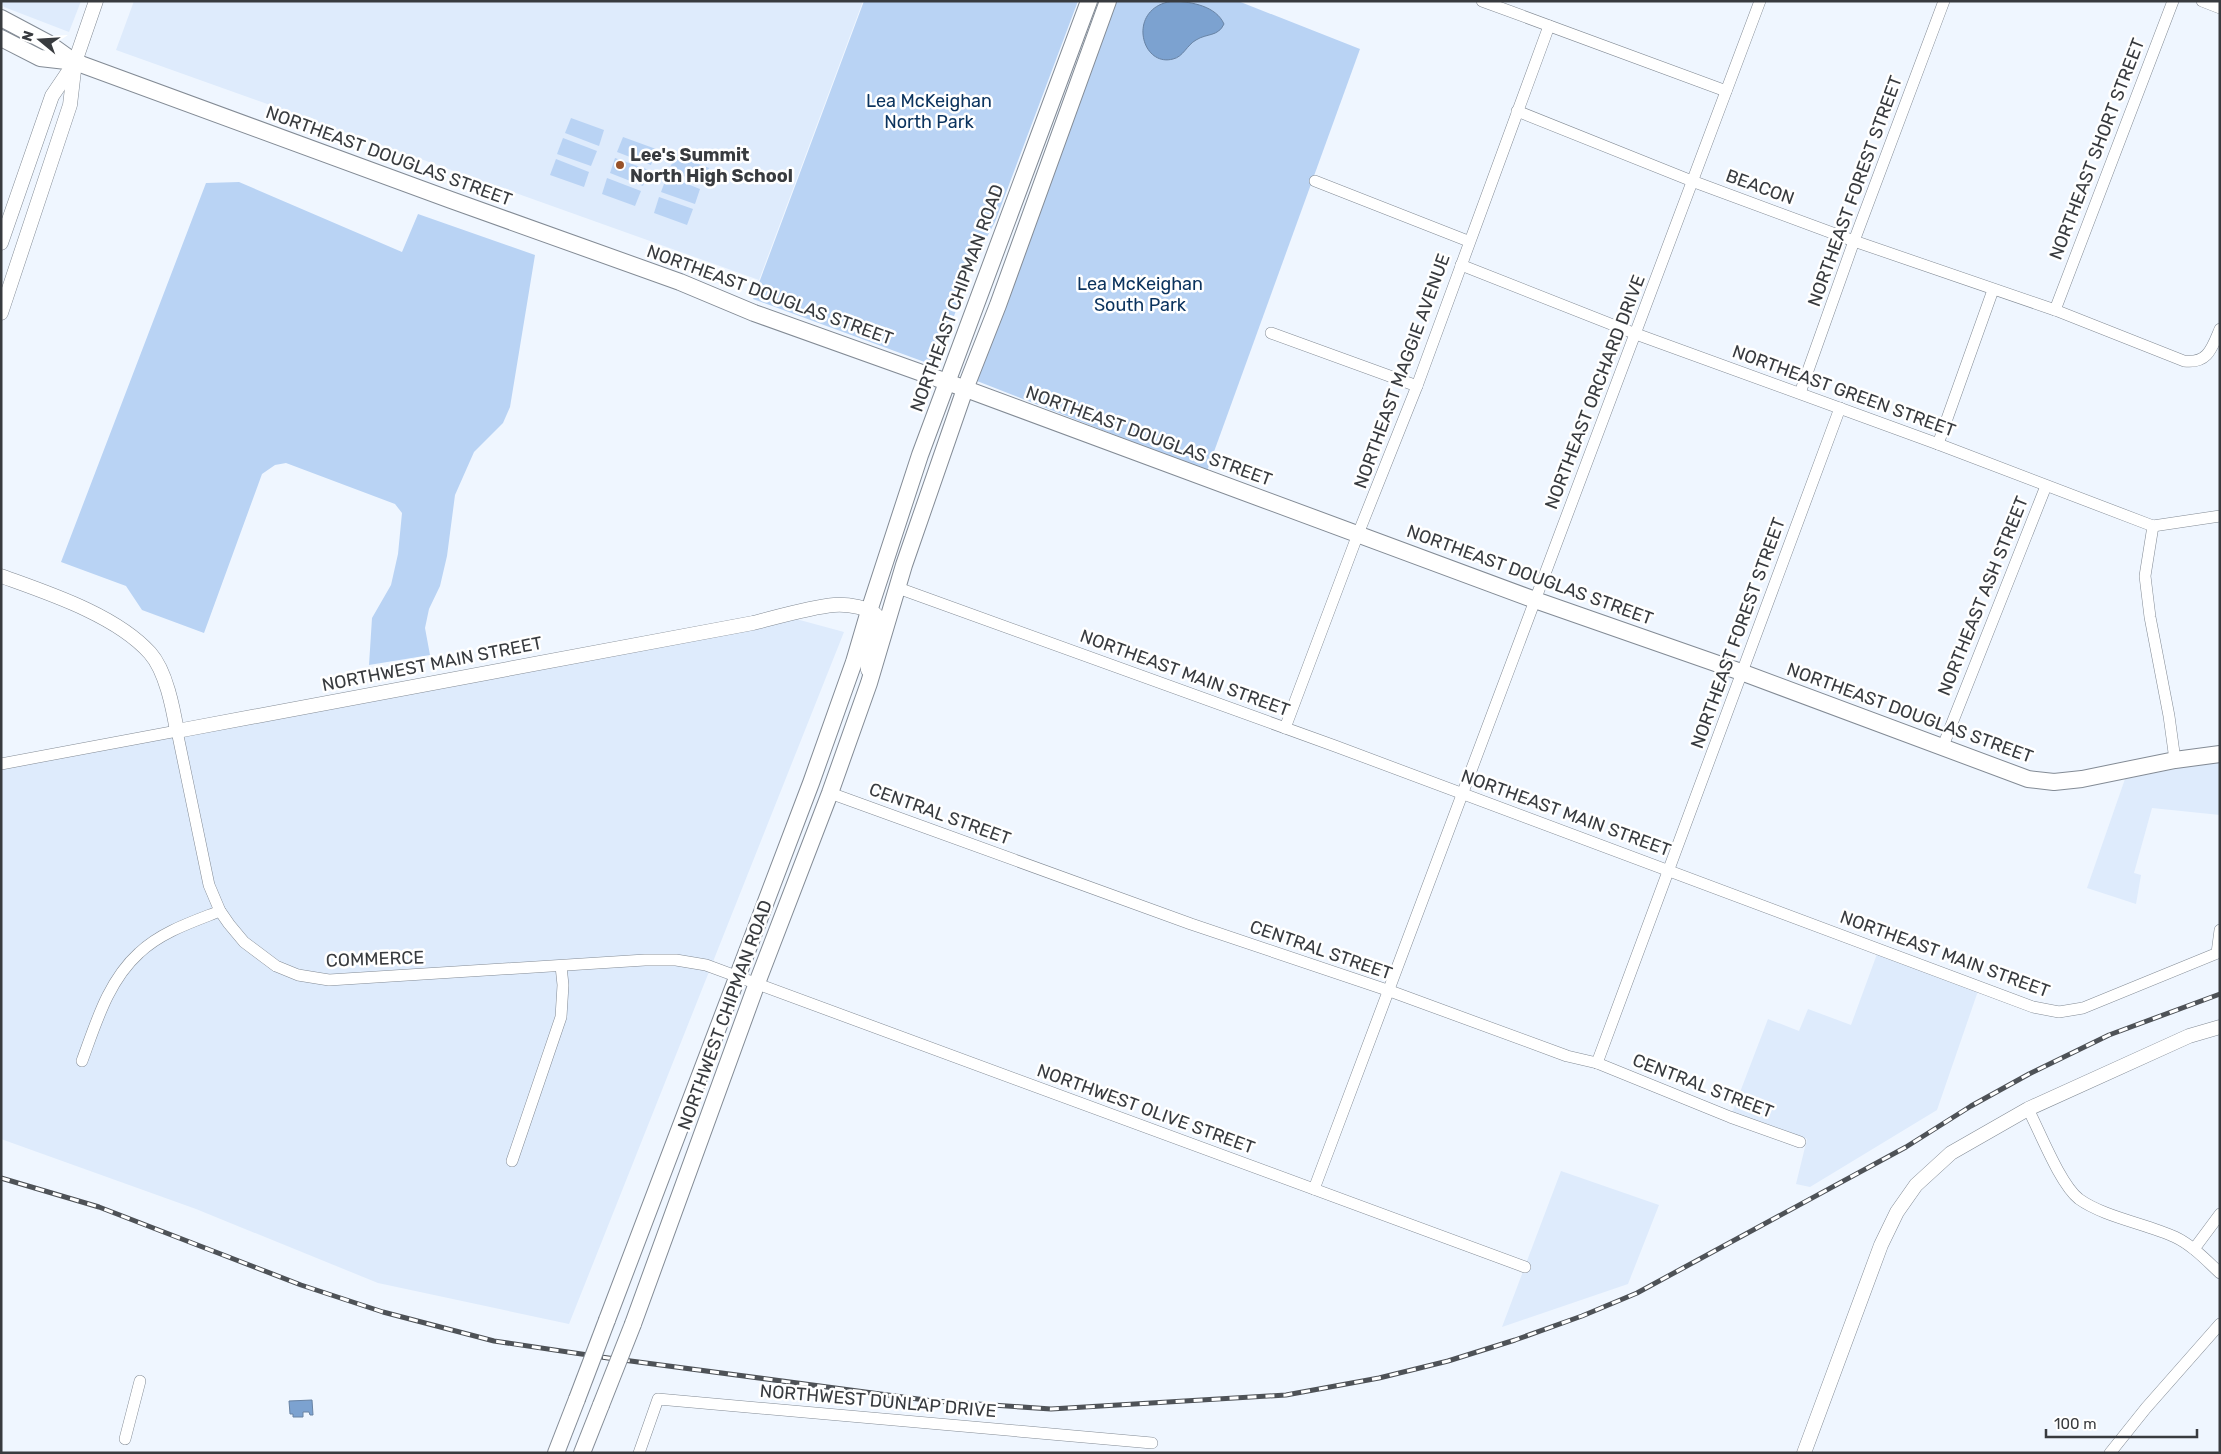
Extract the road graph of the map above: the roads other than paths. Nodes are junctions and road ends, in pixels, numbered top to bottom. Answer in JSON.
{"nodes":[{"id":1,"x":96,"y":1,"type":"edge"},
{"id":2,"x":1089,"y":1,"type":"edge"},
{"id":3,"x":1108,"y":1,"type":"edge"},
{"id":4,"x":1482,"y":1,"type":"edge"},
{"id":5,"x":1760,"y":1,"type":"edge"},
{"id":6,"x":1944,"y":1,"type":"edge"},
{"id":7,"x":2173,"y":1,"type":"edge"},
{"id":8,"x":2202,"y":1,"type":"edge"},
{"id":9,"x":2220,"y":8,"type":"edge"},
{"id":10,"x":1,"y":18,"type":"edge"},
{"id":11,"x":1549,"y":26,"type":"junction"},
{"id":12,"x":1,"y":38,"type":"edge"},
{"id":13,"x":75,"y":62,"type":"junction"},
{"id":14,"x":1726,"y":91,"type":"junction"},
{"id":15,"x":1517,"y":111,"type":"junction"},
{"id":16,"x":1692,"y":180,"type":"junction"},
{"id":17,"x":1314,"y":181,"type":"dead end"},
{"id":18,"x":18,"y":192,"type":"junction"},
{"id":19,"x":30,"y":226,"type":"junction"},
{"id":20,"x":1468,"y":241,"type":"junction"},
{"id":21,"x":1854,"y":241,"type":"junction"},
{"id":22,"x":1,"y":243,"type":"edge"},
{"id":23,"x":1461,"y":265,"type":"junction"},
{"id":24,"x":1993,"y":290,"type":"junction"},
{"id":25,"x":2055,"y":310,"type":"junction"},
{"id":26,"x":1,"y":314,"type":"edge"},
{"id":27,"x":2220,"y":329,"type":"edge"},
{"id":28,"x":1271,"y":334,"type":"dead end"},
{"id":29,"x":1636,"y":334,"type":"junction"},
{"id":30,"x":947,"y":382,"type":"junction"},
{"id":31,"x":1417,"y":386,"type":"junction"},
{"id":32,"x":964,"y":390,"type":"junction"},
{"id":33,"x":1800,"y":393,"type":"junction"},
{"id":34,"x":1840,"y":408,"type":"junction"},
{"id":35,"x":1938,"y":444,"type":"junction"},
{"id":36,"x":2046,"y":486,"type":"junction"},
{"id":37,"x":2220,"y":516,"type":"edge"},
{"id":38,"x":2153,"y":526,"type":"junction"},
{"id":39,"x":1358,"y":534,"type":"junction"},
{"id":40,"x":1,"y":576,"type":"edge"},
{"id":41,"x":898,"y":588,"type":"junction"},
{"id":42,"x":1535,"y":600,"type":"junction"},
{"id":43,"x":869,"y":611,"type":"junction"},
{"id":44,"x":1741,"y":672,"type":"junction"},
{"id":45,"x":869,"y":683,"type":"junction"},
{"id":46,"x":1285,"y":728,"type":"junction"},
{"id":47,"x":177,"y":731,"type":"junction"},
{"id":48,"x":1943,"y":746,"type":"junction"},
{"id":49,"x":2220,"y":754,"type":"edge"},
{"id":50,"x":2175,"y":760,"type":"junction"},
{"id":51,"x":1,"y":764,"type":"edge"},
{"id":52,"x":830,"y":793,"type":"junction"},
{"id":53,"x":1463,"y":794,"type":"junction"},
{"id":54,"x":1669,"y":870,"type":"junction"},
{"id":55,"x":220,"y":911,"type":"junction"},
{"id":56,"x":2220,"y":930,"type":"edge"},
{"id":57,"x":2218,"y":953,"type":"edge"},
{"id":58,"x":561,"y":966,"type":"junction"},
{"id":59,"x":738,"y":976,"type":"junction"},
{"id":60,"x":757,"y":983,"type":"junction"},
{"id":61,"x":1390,"y":991,"type":"junction"},
{"id":62,"x":2220,"y":1027,"type":"edge"},
{"id":63,"x":82,"y":1061,"type":"dead end"},
{"id":64,"x":1597,"y":1063,"type":"junction"},
{"id":65,"x":2028,"y":1109,"type":"junction"},
{"id":66,"x":1800,"y":1142,"type":"dead end"},
{"id":67,"x":512,"y":1161,"type":"dead end"},
{"id":68,"x":1314,"y":1189,"type":"junction"},
{"id":69,"x":2220,"y":1214,"type":"edge"},
{"id":70,"x":2194,"y":1250,"type":"junction"},
{"id":71,"x":1524,"y":1268,"type":"dead end"},
{"id":72,"x":2220,"y":1273,"type":"edge"},
{"id":73,"x":2220,"y":1324,"type":"edge"},
{"id":74,"x":140,"y":1380,"type":"dead end"},
{"id":75,"x":125,"y":1439,"type":"dead end"},
{"id":76,"x":1152,"y":1443,"type":"dead end"},
{"id":77,"x":556,"y":1453,"type":"edge"},
{"id":78,"x":582,"y":1453,"type":"edge"},
{"id":79,"x":640,"y":1453,"type":"edge"},
{"id":80,"x":1804,"y":1453,"type":"edge"},
{"id":81,"x":2110,"y":1453,"type":"edge"}],
"edges":[{"from":1,"to":13,"type":"street"},
{"from":2,"to":30,"type":"main road","name":"NORTHEAST CHIPMAN ROAD"},
{"from":3,"to":32,"type":"main road"},
{"from":4,"to":11,"type":"street"},
{"from":5,"to":14,"type":"street","name":"NORTHEAST ORCHARD DRIVE"},
{"from":6,"to":21,"type":"street","name":"NORTHEAST FOREST STREET"},
{"from":7,"to":25,"type":"street","name":"NORTHEAST SHORT STREET"},
{"from":8,"to":9,"type":"street"},
{"from":10,"to":13,"type":"main road","name":"NORTHEAST DOUGLAS STREET"},
{"from":11,"to":14,"type":"street"},
{"from":11,"to":15,"type":"street","name":"NORTHEAST MAGGIE AVENUE"},
{"from":12,"to":13,"type":"main road","name":"NORTHEAST DOUGLAS STREET"},
{"from":13,"to":18,"type":"street"},
{"from":13,"to":19,"type":"street"},
{"from":13,"to":30,"type":"main road","name":"NORTHEAST DOUGLAS STREET"},
{"from":14,"to":16,"type":"street","name":"NORTHEAST ORCHARD DRIVE"},
{"from":15,"to":16,"type":"street","name":"BEACON"},
{"from":15,"to":20,"type":"street","name":"NORTHEAST MAGGIE AVENUE"},
{"from":16,"to":21,"type":"street","name":"BEACON"},
{"from":16,"to":29,"type":"street","name":"NORTHEAST ORCHARD DRIVE"},
{"from":17,"to":20,"type":"street"},
{"from":18,"to":19,"type":"street"},
{"from":18,"to":22,"type":"street"},
{"from":19,"to":26,"type":"street"},
{"from":20,"to":23,"type":"street","name":"NORTHEAST MAGGIE AVENUE"},
{"from":21,"to":24,"type":"street","name":"BEACON"},
{"from":21,"to":33,"type":"street","name":"NORTHEAST FOREST STREET"},
{"from":23,"to":29,"type":"street","name":"NORTHEAST GREEN STREET"},
{"from":23,"to":31,"type":"street","name":"NORTHEAST MAGGIE AVENUE"},
{"from":24,"to":25,"type":"street","name":"BEACON"},
{"from":24,"to":35,"type":"street"},
{"from":25,"to":27,"type":"street","name":"BEACON"},
{"from":28,"to":31,"type":"street"},
{"from":29,"to":33,"type":"street","name":"NORTHEAST GREEN STREET"},
{"from":29,"to":42,"type":"street","name":"NORTHEAST ORCHARD DRIVE"},
{"from":30,"to":32,"type":"main road","name":"NORTHEAST DOUGLAS STREET"},
{"from":30,"to":43,"type":"main road","name":"NORTHEAST CHIPMAN ROAD"},
{"from":31,"to":39,"type":"street","name":"NORTHEAST MAGGIE AVENUE"},
{"from":32,"to":39,"type":"main road","name":"NORTHEAST DOUGLAS STREET"},
{"from":32,"to":41,"type":"main road"},
{"from":33,"to":34,"type":"street","name":"NORTHEAST GREEN STREET"},
{"from":34,"to":35,"type":"street","name":"NORTHEAST GREEN STREET"},
{"from":34,"to":44,"type":"street","name":"NORTHEAST FOREST STREET"},
{"from":35,"to":36,"type":"street","name":"NORTHEAST GREEN STREET"},
{"from":36,"to":38,"type":"street","name":"NORTHEAST GREEN STREET"},
{"from":36,"to":48,"type":"street","name":"NORTHEAST ASH STREET"},
{"from":37,"to":38,"type":"street","name":"NORTHEAST GREEN STREET"},
{"from":38,"to":50,"type":"street"},
{"from":39,"to":42,"type":"main road","name":"NORTHEAST DOUGLAS STREET"},
{"from":39,"to":46,"type":"street","name":"NORTHEAST MAGGIE AVENUE"},
{"from":40,"to":47,"type":"street"},
{"from":41,"to":45,"type":"main road","name":"NORTHWEST CHIPMAN ROAD"},
{"from":41,"to":46,"type":"street","name":"NORTHEAST MAIN STREET"},
{"from":42,"to":44,"type":"main road","name":"NORTHEAST DOUGLAS STREET"},
{"from":42,"to":53,"type":"street","name":"NORTHEAST ORCHARD DRIVE"},
{"from":43,"to":45,"type":"street"},
{"from":43,"to":47,"type":"street","name":"NORTHWEST MAIN STREET"},
{"from":43,"to":59,"type":"main road","name":"NORTHWEST CHIPMAN ROAD"},
{"from":44,"to":48,"type":"main road","name":"NORTHEAST DOUGLAS STREET"},
{"from":44,"to":54,"type":"street","name":"NORTHEAST FOREST STREET"},
{"from":45,"to":52,"type":"main road","name":"NORTHWEST CHIPMAN ROAD"},
{"from":46,"to":53,"type":"street","name":"NORTHEAST MAIN STREET"},
{"from":47,"to":51,"type":"street","name":"NORTHWEST MAIN STREET"},
{"from":47,"to":55,"type":"street","name":"COMMERCE"},
{"from":48,"to":50,"type":"main road","name":"NORTHEAST DOUGLAS STREET"},
{"from":49,"to":50,"type":"main road","name":"NORTHEAST DOUGLAS STREET"},
{"from":52,"to":60,"type":"main road","name":"NORTHWEST CHIPMAN ROAD"},
{"from":52,"to":61,"type":"street","name":"CENTRAL STREET"},
{"from":53,"to":54,"type":"street","name":"NORTHEAST MAIN STREET"},
{"from":53,"to":61,"type":"street","name":"NORTHEAST ORCHARD DRIVE"},
{"from":54,"to":57,"type":"street","name":"NORTHEAST MAIN STREET"},
{"from":54,"to":64,"type":"street","name":"NORTHEAST FOREST STREET"},
{"from":55,"to":58,"type":"street","name":"COMMERCE"},
{"from":55,"to":63,"type":"street"},
{"from":56,"to":57,"type":"street"},
{"from":58,"to":59,"type":"street","name":"COMMERCE"},
{"from":58,"to":67,"type":"street"},
{"from":59,"to":60,"type":"street","name":"NORTHWEST OLIVE STREET"},
{"from":59,"to":77,"type":"main road","name":"NORTHWEST CHIPMAN ROAD","bridge":true},
{"from":60,"to":68,"type":"street","name":"NORTHWEST OLIVE STREET"},
{"from":60,"to":78,"type":"main road","name":"NORTHWEST CHIPMAN ROAD","bridge":true},
{"from":61,"to":64,"type":"street","name":"CENTRAL STREET"},
{"from":61,"to":68,"type":"street","name":"NORTHEAST ORCHARD DRIVE"},
{"from":62,"to":65,"type":"street"},
{"from":64,"to":66,"type":"street","name":"CENTRAL STREET"},
{"from":65,"to":70,"type":"street"},
{"from":65,"to":80,"type":"street"},
{"from":68,"to":71,"type":"street","name":"NORTHWEST OLIVE STREET"},
{"from":69,"to":70,"type":"street"},
{"from":70,"to":72,"type":"street"},
{"from":73,"to":81,"type":"street"},
{"from":74,"to":75,"type":"street"},
{"from":76,"to":79,"type":"street","name":"NORTHWEST DUNLAP DRIVE"}]}
